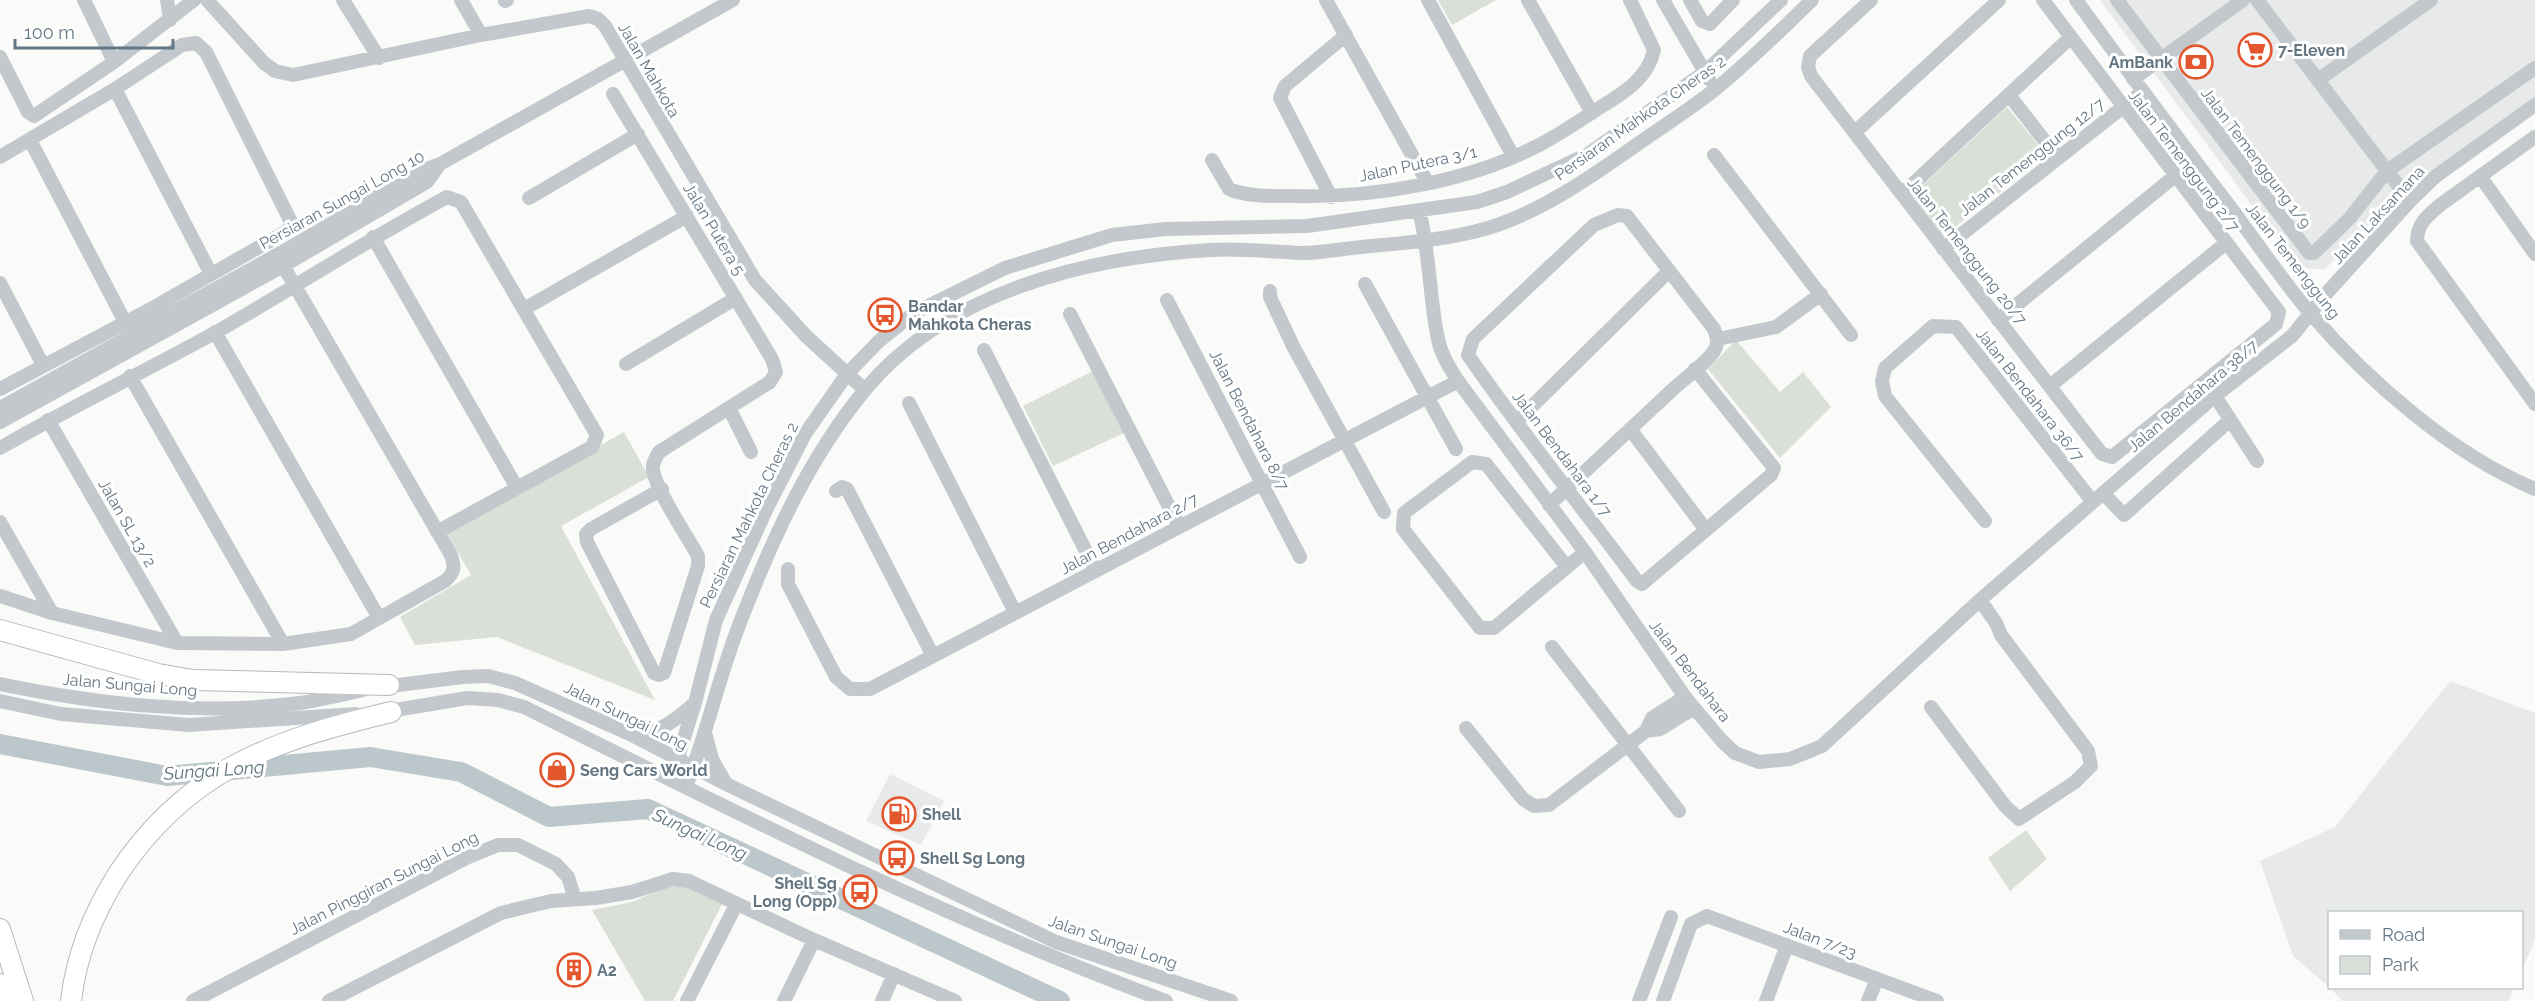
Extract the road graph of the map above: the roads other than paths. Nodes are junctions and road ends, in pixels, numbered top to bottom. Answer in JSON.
{"nodes":[{"id":1,"x":84,"y":0,"type":"edge"},
{"id":2,"x":167,"y":0,"type":"edge"},
{"id":3,"x":194,"y":0,"type":"edge"},
{"id":4,"x":207,"y":0,"type":"edge"},
{"id":5,"x":343,"y":0,"type":"edge"},
{"id":6,"x":461,"y":0,"type":"edge"},
{"id":7,"x":1326,"y":0,"type":"edge"},
{"id":8,"x":1428,"y":0,"type":"edge"},
{"id":9,"x":1528,"y":0,"type":"edge"},
{"id":10,"x":1630,"y":0,"type":"edge"},
{"id":11,"x":1663,"y":0,"type":"edge"},
{"id":12,"x":1690,"y":0,"type":"edge"},
{"id":13,"x":1733,"y":0,"type":"edge"},
{"id":14,"x":1781,"y":0,"type":"edge"},
{"id":15,"x":1812,"y":0,"type":"edge"},
{"id":16,"x":1871,"y":0,"type":"edge"},
{"id":17,"x":1999,"y":0,"type":"edge"},
{"id":18,"x":2043,"y":0,"type":"edge"},
{"id":19,"x":2076,"y":0,"type":"edge"},
{"id":20,"x":2116,"y":0,"type":"edge"},
{"id":21,"x":2243,"y":0,"type":"edge"},
{"id":22,"x":2257,"y":0,"type":"edge"},
{"id":23,"x":2431,"y":0,"type":"edge"},
{"id":24,"x":731,"y":1,"type":"edge"},
{"id":25,"x":170,"y":20,"type":"junction"},
{"id":26,"x":481,"y":35,"type":"junction"},
{"id":27,"x":1346,"y":35,"type":"junction"},
{"id":28,"x":2071,"y":37,"type":"junction"},
{"id":29,"x":0,"y":57,"type":"edge"},
{"id":30,"x":379,"y":58,"type":"junction"},
{"id":31,"x":2162,"y":58,"type":"junction"},
{"id":32,"x":625,"y":61,"type":"junction"},
{"id":33,"x":114,"y":62,"type":"junction"},
{"id":34,"x":2535,"y":68,"type":"edge"},
{"id":35,"x":1705,"y":72,"type":"junction"},
{"id":36,"x":2133,"y":79,"type":"junction"},
{"id":37,"x":2319,"y":80,"type":"junction"},
{"id":38,"x":1715,"y":89,"type":"junction"},
{"id":39,"x":115,"y":90,"type":"junction"},
{"id":40,"x":2142,"y":92,"type":"junction"},
{"id":41,"x":613,"y":94,"type":"dead end"},
{"id":42,"x":2009,"y":95,"type":"junction"},
{"id":43,"x":2535,"y":105,"type":"edge"},
{"id":44,"x":2123,"y":107,"type":"junction"},
{"id":45,"x":1592,"y":113,"type":"junction"},
{"id":46,"x":1855,"y":132,"type":"junction"},
{"id":47,"x":638,"y":134,"type":"junction"},
{"id":48,"x":2535,"y":137,"type":"edge"},
{"id":49,"x":30,"y":140,"type":"junction"},
{"id":50,"x":1714,"y":155,"type":"dead end"},
{"id":51,"x":1513,"y":156,"type":"junction"},
{"id":52,"x":0,"y":157,"type":"edge"},
{"id":53,"x":2058,"y":158,"type":"junction"},
{"id":54,"x":1212,"y":160,"type":"dead end"},
{"id":55,"x":2386,"y":171,"type":"junction"},
{"id":56,"x":2175,"y":176,"type":"junction"},
{"id":57,"x":2480,"y":176,"type":"junction"},
{"id":58,"x":1427,"y":182,"type":"junction"},
{"id":59,"x":1902,"y":195,"type":"junction"},
{"id":60,"x":1331,"y":197,"type":"junction"},
{"id":61,"x":529,"y":198,"type":"dead end"},
{"id":62,"x":2410,"y":201,"type":"junction"},
{"id":63,"x":708,"y":203,"type":"junction"},
{"id":64,"x":1419,"y":210,"type":"junction"},
{"id":65,"x":687,"y":216,"type":"junction"},
{"id":66,"x":373,"y":237,"type":"junction"},
{"id":67,"x":1427,"y":241,"type":"junction"},
{"id":68,"x":2226,"y":243,"type":"junction"},
{"id":69,"x":1943,"y":249,"type":"junction"},
{"id":70,"x":2535,"y":254,"type":"edge"},
{"id":71,"x":280,"y":261,"type":"junction"},
{"id":72,"x":1669,"y":271,"type":"junction"},
{"id":73,"x":211,"y":274,"type":"junction"},
{"id":74,"x":0,"y":283,"type":"edge"},
{"id":75,"x":1365,"y":285,"type":"dead end"},
{"id":76,"x":296,"y":286,"type":"junction"},
{"id":77,"x":1270,"y":291,"type":"dead end"},
{"id":78,"x":1821,"y":294,"type":"junction"},
{"id":79,"x":736,"y":298,"type":"junction"},
{"id":80,"x":1167,"y":300,"type":"dead end"},
{"id":81,"x":524,"y":309,"type":"junction"},
{"id":82,"x":2310,"y":313,"type":"junction"},
{"id":83,"x":1071,"y":314,"type":"dead end"},
{"id":84,"x":1998,"y":320,"type":"junction"},
{"id":85,"x":125,"y":322,"type":"junction"},
{"id":86,"x":215,"y":332,"type":"junction"},
{"id":87,"x":1851,"y":335,"type":"dead end"},
{"id":88,"x":1718,"y":339,"type":"junction"},
{"id":89,"x":984,"y":350,"type":"dead end"},
{"id":90,"x":626,"y":364,"type":"dead end"},
{"id":91,"x":43,"y":365,"type":"junction"},
{"id":92,"x":1695,"y":369,"type":"junction"},
{"id":93,"x":847,"y":374,"type":"junction"},
{"id":94,"x":130,"y":376,"type":"junction"},
{"id":95,"x":1460,"y":384,"type":"junction"},
{"id":96,"x":2050,"y":386,"type":"junction"},
{"id":97,"x":0,"y":388,"type":"edge"},
{"id":98,"x":865,"y":390,"type":"junction"},
{"id":99,"x":2215,"y":396,"type":"junction"},
{"id":100,"x":1427,"y":401,"type":"junction"},
{"id":101,"x":909,"y":403,"type":"dead end"},
{"id":102,"x":2535,"y":404,"type":"edge"},
{"id":103,"x":0,"y":408,"type":"edge"},
{"id":104,"x":729,"y":408,"type":"junction"},
{"id":105,"x":48,"y":420,"type":"junction"},
{"id":106,"x":2230,"y":420,"type":"junction"},
{"id":107,"x":1516,"y":421,"type":"junction"},
{"id":108,"x":0,"y":422,"type":"edge"},
{"id":109,"x":1630,"y":429,"type":"junction"},
{"id":110,"x":1346,"y":441,"type":"junction"},
{"id":111,"x":0,"y":448,"type":"edge"},
{"id":112,"x":1456,"y":449,"type":"dead end"},
{"id":113,"x":751,"y":452,"type":"dead end"},
{"id":114,"x":2112,"y":457,"type":"joint"},
{"id":115,"x":2256,"y":461,"type":"dead end"},
{"id":116,"x":1263,"y":484,"type":"junction"},
{"id":117,"x":517,"y":488,"type":"junction"},
{"id":118,"x":1567,"y":488,"type":"junction"},
{"id":119,"x":662,"y":489,"type":"junction"},
{"id":120,"x":2535,"y":489,"type":"edge"},
{"id":121,"x":836,"y":491,"type":"dead end"},
{"id":122,"x":2098,"y":498,"type":"junction"},
{"id":123,"x":1549,"y":505,"type":"junction"},
{"id":124,"x":1384,"y":512,"type":"dead end"},
{"id":125,"x":0,"y":522,"type":"edge"},
{"id":126,"x":1985,"y":522,"type":"dead end"},
{"id":127,"x":1179,"y":526,"type":"junction"},
{"id":128,"x":1706,"y":530,"type":"junction"},
{"id":129,"x":437,"y":532,"type":"junction"},
{"id":130,"x":1585,"y":552,"type":"junction"},
{"id":131,"x":1300,"y":556,"type":"dead end"},
{"id":132,"x":1567,"y":567,"type":"junction"},
{"id":133,"x":788,"y":569,"type":"dead end"},
{"id":134,"x":1096,"y":571,"type":"junction"},
{"id":135,"x":0,"y":596,"type":"edge"},
{"id":136,"x":1977,"y":603,"type":"junction"},
{"id":137,"x":1015,"y":612,"type":"junction"},
{"id":138,"x":52,"y":613,"type":"junction"},
{"id":139,"x":379,"y":618,"type":"junction"},
{"id":140,"x":0,"y":630,"type":"edge"},
{"id":141,"x":177,"y":643,"type":"junction"},
{"id":142,"x":283,"y":644,"type":"junction"},
{"id":143,"x":1552,"y":647,"type":"dead end"},
{"id":144,"x":933,"y":656,"type":"junction"},
{"id":145,"x":0,"y":684,"type":"edge"},
{"id":146,"x":389,"y":686,"type":"junction"},
{"id":147,"x":0,"y":701,"type":"edge"},
{"id":148,"x":695,"y":703,"type":"junction"},
{"id":149,"x":1689,"y":703,"type":"junction"},
{"id":150,"x":1931,"y":707,"type":"dead end"},
{"id":151,"x":391,"y":712,"type":"junction"},
{"id":152,"x":1466,"y":728,"type":"dead end"},
{"id":153,"x":630,"y":734,"type":"junction"},
{"id":154,"x":705,"y":736,"type":"junction"},
{"id":155,"x":1628,"y":745,"type":"junction"},
{"id":156,"x":678,"y":759,"type":"junction"},
{"id":157,"x":694,"y":767,"type":"junction"},
{"id":158,"x":671,"y":778,"type":"junction"},
{"id":159,"x":726,"y":784,"type":"junction"},
{"id":160,"x":686,"y":786,"type":"junction"},
{"id":161,"x":1679,"y":811,"type":"dead end"},
{"id":162,"x":574,"y":899,"type":"junction"},
{"id":163,"x":736,"y":905,"type":"junction"},
{"id":164,"x":1671,"y":917,"type":"dead end"},
{"id":165,"x":0,"y":929,"type":"edge"},
{"id":166,"x":814,"y":940,"type":"junction"},
{"id":167,"x":1056,"y":942,"type":"junction"},
{"id":168,"x":1787,"y":945,"type":"junction"},
{"id":169,"x":1049,"y":957,"type":"junction"},
{"id":170,"x":894,"y":974,"type":"junction"},
{"id":171,"x":1877,"y":979,"type":"junction"},
{"id":172,"x":0,"y":984,"type":"edge"},
{"id":173,"x":4,"y":1001,"type":"edge"},
{"id":174,"x":23,"y":1001,"type":"edge"},
{"id":175,"x":71,"y":1001,"type":"edge"},
{"id":176,"x":194,"y":1001,"type":"edge"},
{"id":177,"x":329,"y":1001,"type":"edge"},
{"id":178,"x":687,"y":1001,"type":"edge"},
{"id":179,"x":784,"y":1001,"type":"edge"},
{"id":180,"x":882,"y":1001,"type":"edge"},
{"id":181,"x":955,"y":1001,"type":"edge"},
{"id":182,"x":1166,"y":1001,"type":"edge"},
{"id":183,"x":1231,"y":1001,"type":"edge"},
{"id":184,"x":1639,"y":1001,"type":"edge"},
{"id":185,"x":1663,"y":1001,"type":"edge"},
{"id":186,"x":1766,"y":1001,"type":"edge"},
{"id":187,"x":1868,"y":1001,"type":"edge"},
{"id":188,"x":1937,"y":1001,"type":"edge"}],
"edges":[{"from":1,"to":33,"type":"street"},
{"from":2,"to":25,"type":"street"},
{"from":3,"to":25,"type":"street"},
{"from":4,"to":30,"type":"street","name":"Jalan Mahkota"},
{"from":5,"to":30,"type":"street"},
{"from":6,"to":26,"type":"street"},
{"from":7,"to":27,"type":"street"},
{"from":8,"to":51,"type":"street"},
{"from":9,"to":45,"type":"street"},
{"from":10,"to":45,"type":"street","name":"Jalan Putera 3/1"},
{"from":11,"to":35,"type":"street"},
{"from":12,"to":13,"type":"street"},
{"from":14,"to":35,"type":"street","name":"Persiaran Mahkota Cheras 2"},
{"from":15,"to":38,"type":"street","name":"Persiaran Mahkota Cheras 2"},
{"from":16,"to":46,"type":"street","name":"Jalan Temenggung 20/7"},
{"from":17,"to":46,"type":"street"},
{"from":18,"to":28,"type":"street","name":"Jalan Temenggung 2/7"},
{"from":19,"to":36,"type":"street","name":"Jalan Temenggung"},
{"from":20,"to":31,"type":"street","name":"Jalan Temenggung 1/9"},
{"from":21,"to":31,"type":"street"},
{"from":22,"to":37,"type":"street"},
{"from":23,"to":37,"type":"street"},
{"from":24,"to":32,"type":"street","name":"Persiaran Sungai Long 10"},
{"from":25,"to":33,"type":"street"},
{"from":26,"to":30,"type":"street","name":"Jalan Mahkota"},
{"from":26,"to":32,"type":"street","name":"Jalan Mahkota"},
{"from":27,"to":58,"type":"street"},
{"from":27,"to":60,"type":"street"},
{"from":28,"to":42,"type":"street"},
{"from":28,"to":44,"type":"street","name":"Jalan Temenggung 2/7"},
{"from":29,"to":33,"type":"street"},
{"from":31,"to":36,"type":"street"},
{"from":31,"to":55,"type":"street","name":"Jalan Temenggung 1/9"},
{"from":32,"to":63,"type":"street","name":"Jalan Mahkota"},
{"from":32,"to":71,"type":"street","name":"Persiaran Sungai Long 10"},
{"from":34,"to":55,"type":"street"},
{"from":35,"to":38,"type":"street"},
{"from":35,"to":64,"type":"street","name":"Persiaran Mahkota Cheras 2"},
{"from":36,"to":40,"type":"street","name":"Jalan Temenggung"},
{"from":37,"to":55,"type":"street"},
{"from":38,"to":67,"type":"street","name":"Persiaran Mahkota Cheras 2"},
{"from":39,"to":49,"type":"street"},
{"from":39,"to":73,"type":"street"},
{"from":39,"to":73,"type":"street"},
{"from":40,"to":44,"type":"street","name":"Jalan Temenggung 12/7"},
{"from":40,"to":82,"type":"street","name":"Jalan Temenggung"},
{"from":41,"to":47,"type":"street","name":"Jalan Putera 5"},
{"from":42,"to":53,"type":"street"},
{"from":42,"to":59,"type":"street"},
{"from":43,"to":62,"type":"street","name":"Jalan Laksamana"},
{"from":44,"to":53,"type":"street","name":"Jalan Temenggung 12/7"},
{"from":44,"to":56,"type":"street","name":"Jalan Temenggung 2/7"},
{"from":45,"to":51,"type":"street","name":"Jalan Putera 3/1"},
{"from":46,"to":59,"type":"street","name":"Jalan Temenggung 20/7"},
{"from":47,"to":61,"type":"street"},
{"from":47,"to":65,"type":"street","name":"Jalan Putera 5"},
{"from":48,"to":57,"type":"street"},
{"from":49,"to":52,"type":"street"},
{"from":49,"to":85,"type":"street"},
{"from":50,"to":78,"type":"street"},
{"from":51,"to":58,"type":"street","name":"Jalan Putera 3/1"},
{"from":53,"to":69,"type":"street","name":"Jalan Temenggung 12/7"},
{"from":54,"to":60,"type":"street","name":"Jalan Putera 3/1"},
{"from":55,"to":62,"type":"street"},
{"from":56,"to":68,"type":"street","name":"Jalan Temenggung 2/7"},
{"from":56,"to":84,"type":"street"},
{"from":57,"to":70,"type":"street"},
{"from":57,"to":102,"type":"street"},
{"from":58,"to":60,"type":"street","name":"Jalan Putera 3/1"},
{"from":59,"to":69,"type":"street","name":"Jalan Temenggung 20/7"},
{"from":62,"to":82,"type":"street","name":"Jalan Laksamana"},
{"from":63,"to":65,"type":"street"},
{"from":63,"to":93,"type":"street","name":"Jalan Mahkota"},
{"from":64,"to":67,"type":"street","name":"Jalan Bendahara"},
{"from":64,"to":93,"type":"street","name":"Persiaran Mahkota Cheras 2"},
{"from":65,"to":79,"type":"street","name":"Jalan Putera 5"},
{"from":65,"to":81,"type":"street"},
{"from":66,"to":76,"type":"street"},
{"from":66,"to":81,"type":"street"},
{"from":66,"to":117,"type":"street"},
{"from":67,"to":95,"type":"street","name":"Jalan Bendahara"},
{"from":67,"to":98,"type":"street","name":"Persiaran Mahkota Cheras 2"},
{"from":68,"to":96,"type":"street"},
{"from":68,"to":114,"type":"street","name":"Jalan Temenggung 2/7"},
{"from":69,"to":84,"type":"street","name":"Jalan Temenggung 20/7"},
{"from":71,"to":76,"type":"street"},
{"from":71,"to":103,"type":"street","name":"Persiaran Sungai Long 10"},
{"from":71,"to":108,"type":"street","name":"Persiaran Sungai Long 10"},
{"from":72,"to":88,"type":"street"},
{"from":72,"to":107,"type":"street"},
{"from":72,"to":107,"type":"street","name":"Jalan Bendahara 1/7"},
{"from":73,"to":85,"type":"street"},
{"from":74,"to":91,"type":"street"},
{"from":75,"to":100,"type":"street"},
{"from":76,"to":86,"type":"street"},
{"from":76,"to":129,"type":"street"},
{"from":77,"to":110,"type":"street"},
{"from":78,"to":87,"type":"street"},
{"from":78,"to":88,"type":"street"},
{"from":79,"to":90,"type":"street"},
{"from":79,"to":104,"type":"street","name":"Jalan Putera 5"},
{"from":80,"to":116,"type":"street","name":"Jalan Bendahara 8/7"},
{"from":81,"to":117,"type":"street"},
{"from":82,"to":99,"type":"street","name":"Jalan Bendahara 38/7"},
{"from":82,"to":120,"type":"street","name":"Jalan Temenggung"},
{"from":83,"to":127,"type":"street"},
{"from":84,"to":96,"type":"street","name":"Jalan Temenggung 20/7"},
{"from":85,"to":91,"type":"street"},
{"from":86,"to":94,"type":"street"},
{"from":86,"to":139,"type":"street"},
{"from":88,"to":92,"type":"street"},
{"from":89,"to":134,"type":"street"},
{"from":91,"to":97,"type":"street"},
{"from":92,"to":109,"type":"street"},
{"from":92,"to":128,"type":"street"},
{"from":93,"to":98,"type":"street","name":"Jalan Mahkota"},
{"from":93,"to":148,"type":"street","name":"Persiaran Mahkota Cheras 2"},
{"from":94,"to":105,"type":"street"},
{"from":94,"to":142,"type":"street"},
{"from":95,"to":100,"type":"street","name":"Jalan Bendahara 2/7"},
{"from":95,"to":123,"type":"street","name":"Jalan Bendahara"},
{"from":96,"to":114,"type":"street","name":"Jalan Temenggung 20/7"},
{"from":98,"to":154,"type":"street","name":"Persiaran Mahkota Cheras 2"},
{"from":99,"to":106,"type":"street"},
{"from":99,"to":122,"type":"street","name":"Jalan Bendahara 38/7"},
{"from":100,"to":110,"type":"street","name":"Jalan Bendahara 2/7"},
{"from":100,"to":112,"type":"street"},
{"from":101,"to":137,"type":"street"},
{"from":104,"to":113,"type":"street"},
{"from":104,"to":119,"type":"street"},
{"from":105,"to":111,"type":"street"},
{"from":105,"to":141,"type":"street","name":"Jalan SL 13/2"},
{"from":106,"to":115,"type":"street"},
{"from":106,"to":122,"type":"street","name":"Jalan Bendahara 36/7"},
{"from":107,"to":118,"type":"street","name":"Jalan Bendahara 1/7"},
{"from":109,"to":118,"type":"street"},
{"from":109,"to":128,"type":"street"},
{"from":110,"to":116,"type":"street","name":"Jalan Bendahara 2/7"},
{"from":110,"to":124,"type":"street"},
{"from":116,"to":127,"type":"street","name":"Jalan Bendahara 2/7"},
{"from":116,"to":131,"type":"street","name":"Jalan Bendahara 8/7"},
{"from":117,"to":129,"type":"street"},
{"from":118,"to":123,"type":"street"},
{"from":118,"to":128,"type":"street","name":"Jalan Bendahara 1/7"},
{"from":119,"to":119,"type":"street"},
{"from":121,"to":144,"type":"street"},
{"from":122,"to":126,"type":"street","name":"Jalan Bendahara 36/7"},
{"from":122,"to":136,"type":"street","name":"Jalan Bendahara"},
{"from":123,"to":130,"type":"street","name":"Jalan Bendahara"},
{"from":125,"to":138,"type":"street"},
{"from":127,"to":134,"type":"street","name":"Jalan Bendahara 2/7"},
{"from":129,"to":139,"type":"street"},
{"from":130,"to":132,"type":"street"},
{"from":130,"to":149,"type":"street","name":"Jalan Bendahara"},
{"from":132,"to":132,"type":"street"},
{"from":133,"to":144,"type":"street","name":"Jalan Bendahara 2/7"},
{"from":134,"to":137,"type":"street","name":"Jalan Bendahara 2/7"},
{"from":135,"to":138,"type":"street"},
{"from":136,"to":149,"type":"street","name":"Jalan Bendahara"},
{"from":136,"to":150,"type":"street"},
{"from":137,"to":144,"type":"street","name":"Jalan Bendahara 2/7"},
{"from":138,"to":141,"type":"street"},
{"from":139,"to":142,"type":"street"},
{"from":140,"to":146,"type":"highway"},
{"from":141,"to":142,"type":"street"},
{"from":143,"to":155,"type":"street"},
{"from":145,"to":146,"type":"street","name":"Jalan Sungai Long"},
{"from":146,"to":153,"type":"street","name":"Jalan Sungai Long"},
{"from":147,"to":151,"type":"street","name":"Jalan Sungai Long"},
{"from":148,"to":153,"type":"street"},
{"from":148,"to":156,"type":"street","name":"Persiaran Mahkota Cheras 2"},
{"from":149,"to":155,"type":"street"},
{"from":151,"to":158,"type":"street","name":"Jalan Sungai Long"},
{"from":151,"to":175,"type":"highway"},
{"from":152,"to":155,"type":"street"},
{"from":153,"to":156,"type":"street","name":"Jalan Sungai Long"},
{"from":154,"to":157,"type":"street","name":"Persiaran Mahkota Cheras 2"},
{"from":154,"to":159,"type":"street"},
{"from":155,"to":161,"type":"street"},
{"from":156,"to":157,"type":"street","name":"Jalan Sungai Long"},
{"from":156,"to":158,"type":"street","name":"Persiaran Mahkota Cheras 2"},
{"from":157,"to":159,"type":"street","name":"Jalan Sungai Long"},
{"from":157,"to":160,"type":"street","name":"Persiaran Mahkota Cheras 2"},
{"from":158,"to":160,"type":"street","name":"Jalan Sungai Long"},
{"from":159,"to":167,"type":"street","name":"Jalan Sungai Long"},
{"from":160,"to":169,"type":"street","name":"Jalan Sungai Long"},
{"from":162,"to":163,"type":"street"},
{"from":162,"to":176,"type":"street","name":"Jalan Pinggiran Sungai Long"},
{"from":162,"to":177,"type":"street"},
{"from":163,"to":166,"type":"street"},
{"from":163,"to":178,"type":"street"},
{"from":164,"to":184,"type":"street"},
{"from":165,"to":174,"type":"highway"},
{"from":166,"to":170,"type":"street"},
{"from":166,"to":179,"type":"street"},
{"from":167,"to":169,"type":"street"},
{"from":167,"to":183,"type":"street","name":"Jalan Sungai Long"},
{"from":168,"to":171,"type":"street","name":"Jalan 7/23"},
{"from":168,"to":185,"type":"street","name":"Jalan 7/23"},
{"from":168,"to":186,"type":"street"},
{"from":169,"to":182,"type":"street","name":"Jalan Sungai Long"},
{"from":170,"to":180,"type":"street"},
{"from":170,"to":181,"type":"street"},
{"from":171,"to":187,"type":"street"},
{"from":171,"to":188,"type":"street","name":"Jalan 7/23"},
{"from":172,"to":173,"type":"highway"}]}
